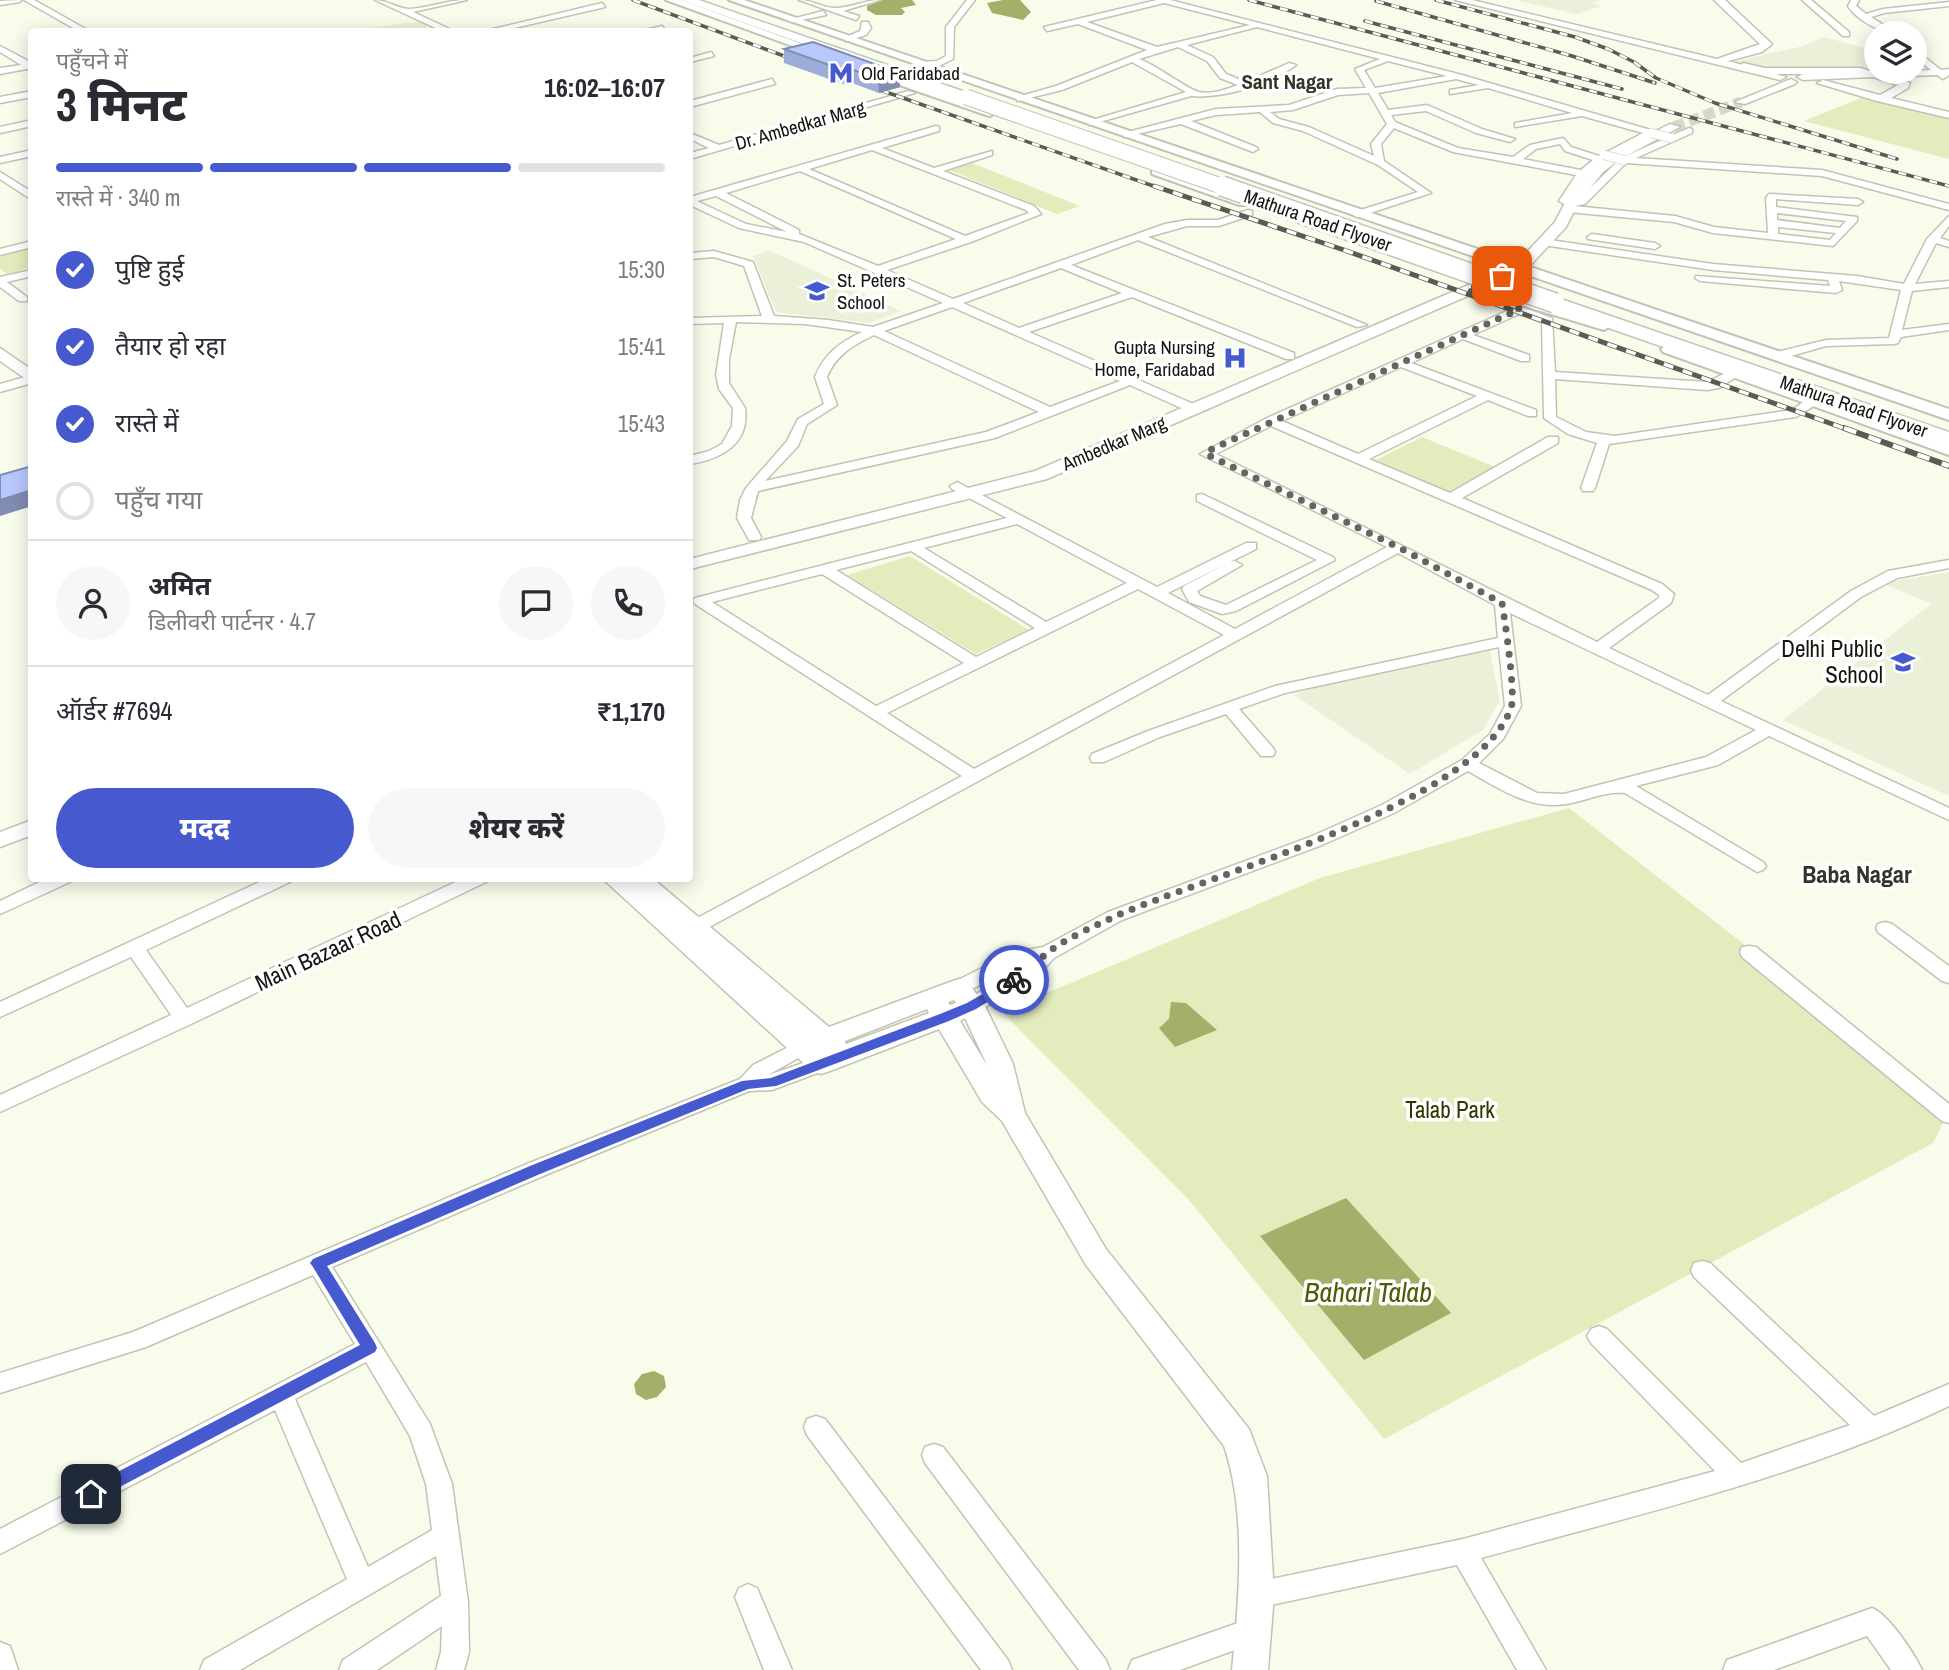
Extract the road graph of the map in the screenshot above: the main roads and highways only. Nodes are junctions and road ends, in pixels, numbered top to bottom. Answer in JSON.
{"nodes":[{"id":1,"x":671,"y":0,"type":"edge"},
{"id":2,"x":687,"y":0,"type":"edge"},
{"id":3,"x":714,"y":0,"type":"edge"},
{"id":4,"x":734,"y":0,"type":"edge"},
{"id":5,"x":921,"y":67,"type":"junction"},
{"id":6,"x":984,"y":89,"type":"junction"},
{"id":7,"x":1415,"y":233,"type":"junction"},
{"id":8,"x":1377,"y":248,"type":"junction"},
{"id":9,"x":1475,"y":285,"type":"junction"},
{"id":10,"x":1576,"y":288,"type":"junction"},
{"id":11,"x":1540,"y":303,"type":"junction"},
{"id":12,"x":1604,"y":326,"type":"junction"},
{"id":13,"x":1949,"y":415,"type":"edge"},
{"id":14,"x":1949,"y":424,"type":"edge"},
{"id":15,"x":1949,"y":439,"type":"edge"},
{"id":16,"x":1949,"y":450,"type":"edge"}],
"edges":[{"from":1,"to":8,"type":"main road"},
{"from":2,"to":15,"type":"highway","name":"Mathura Road Flyover","bridge":true},
{"from":3,"to":5,"type":"highway","name":"Mathura Road Flyover"},
{"from":4,"to":5,"type":"main road"},
{"from":5,"to":6,"type":"highway","name":"Mathura Road Flyover"},
{"from":5,"to":6,"type":"main road"},
{"from":6,"to":7,"type":"main road"},
{"from":6,"to":14,"type":"highway","name":"Mathura Road Flyover"},
{"from":7,"to":8,"type":"main road"},
{"from":7,"to":10,"type":"main road"},
{"from":8,"to":9,"type":"main road"},
{"from":9,"to":11,"type":"main road"},
{"from":9,"to":12,"type":"main road"},
{"from":10,"to":11,"type":"main road"},
{"from":10,"to":13,"type":"main road"},
{"from":11,"to":12,"type":"main road"},
{"from":12,"to":16,"type":"main road"}]}
